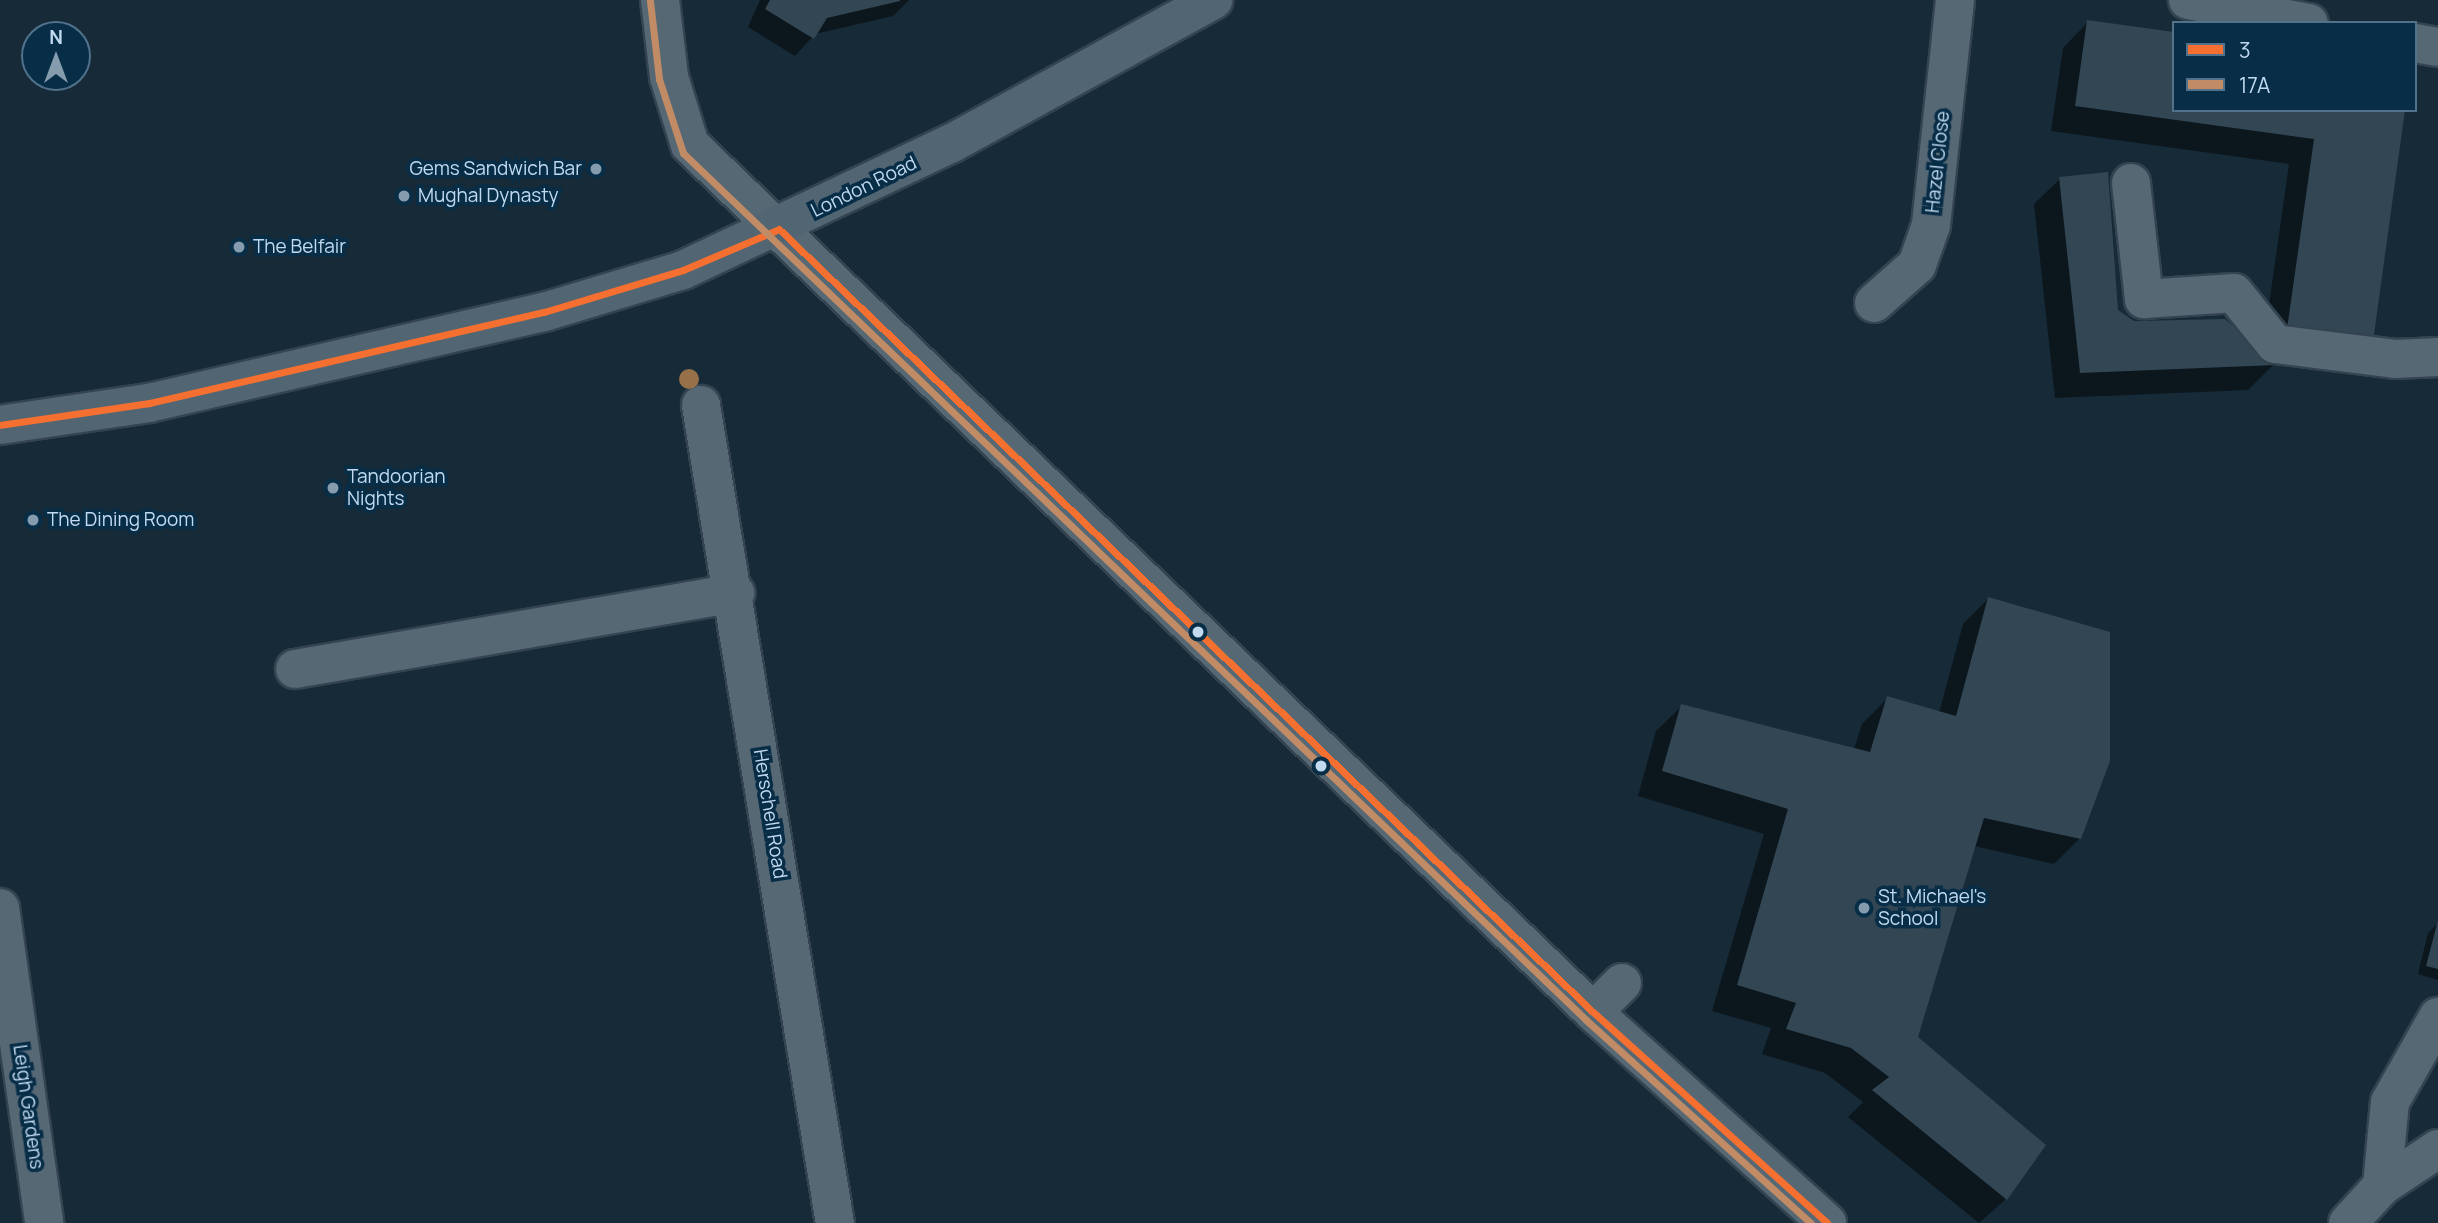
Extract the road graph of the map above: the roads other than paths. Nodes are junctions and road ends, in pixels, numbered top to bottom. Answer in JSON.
{"nodes":[{"id":1,"x":660,"y":0,"type":"edge"},
{"id":2,"x":1213,"y":0,"type":"edge"},
{"id":3,"x":1955,"y":0,"type":"edge"},
{"id":4,"x":2188,"y":0,"type":"edge"},
{"id":5,"x":2298,"y":21,"type":"edge"},
{"id":6,"x":2417,"y":43,"type":"edge"},
{"id":7,"x":2438,"y":47,"type":"edge"},
{"id":8,"x":2131,"y":183,"type":"dead end"},
{"id":9,"x":779,"y":229,"type":"junction"},
{"id":10,"x":1874,"y":303,"type":"dead end"},
{"id":11,"x":2438,"y":357,"type":"edge"},
{"id":12,"x":701,"y":405,"type":"dead end"},
{"id":13,"x":0,"y":425,"type":"edge"},
{"id":14,"x":735,"y":593,"type":"junction"},
{"id":15,"x":295,"y":669,"type":"dead end"},
{"id":16,"x":0,"y":908,"type":"edge"},
{"id":17,"x":1622,"y":983,"type":"dead end"},
{"id":18,"x":1593,"y":1012,"type":"junction"},
{"id":19,"x":2438,"y":1017,"type":"edge"},
{"id":20,"x":2438,"y":1149,"type":"edge"},
{"id":21,"x":2382,"y":1186,"type":"junction"},
{"id":22,"x":44,"y":1223,"type":"edge"},
{"id":23,"x":835,"y":1223,"type":"edge"},
{"id":24,"x":1827,"y":1223,"type":"edge"},
{"id":25,"x":2348,"y":1223,"type":"edge"}],
"edges":[{"from":1,"to":9,"type":"street"},
{"from":2,"to":9,"type":"main road","name":"London Road"},
{"from":3,"to":10,"type":"street","name":"Hazel Close"},
{"from":4,"to":5,"type":"street"},
{"from":6,"to":7,"type":"street"},
{"from":8,"to":11,"type":"street"},
{"from":9,"to":13,"type":"main road","name":"London Road"},
{"from":9,"to":18,"type":"street"},
{"from":12,"to":14,"type":"street","name":"Herschell Road"},
{"from":14,"to":15,"type":"street"},
{"from":14,"to":23,"type":"street","name":"Herschell Road"},
{"from":16,"to":22,"type":"street","name":"Leigh Gardens"},
{"from":17,"to":18,"type":"street"},
{"from":18,"to":24,"type":"street"},
{"from":19,"to":21,"type":"street"},
{"from":20,"to":21,"type":"street"},
{"from":21,"to":25,"type":"street"}]}
